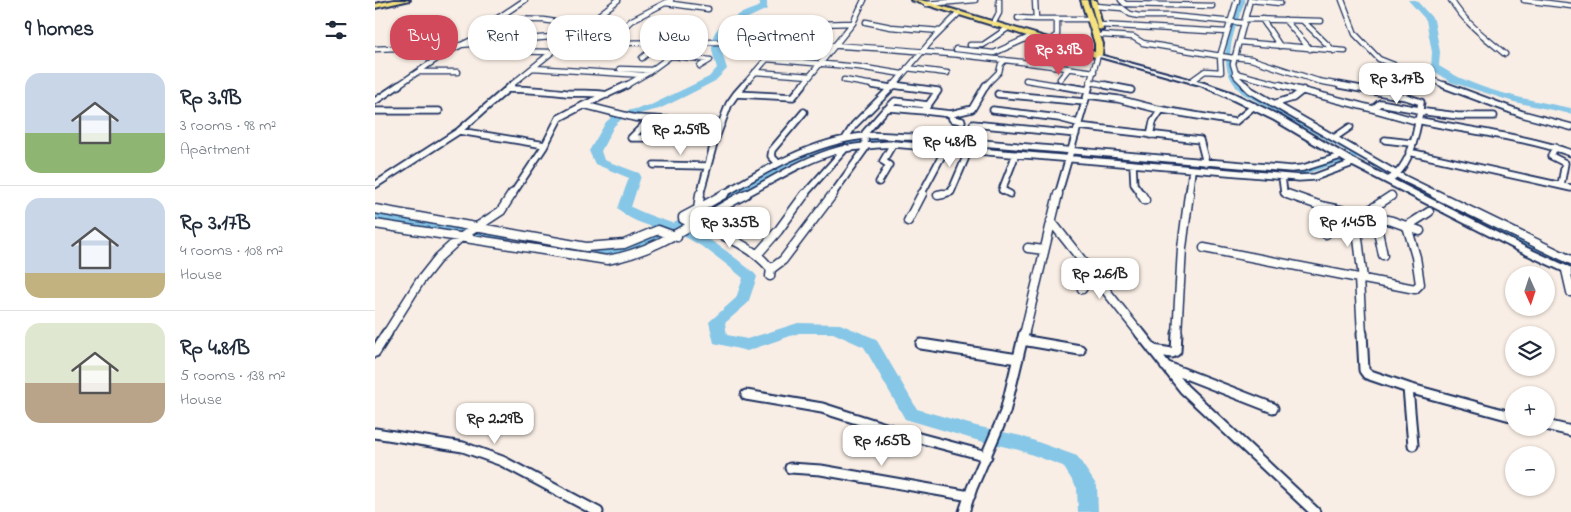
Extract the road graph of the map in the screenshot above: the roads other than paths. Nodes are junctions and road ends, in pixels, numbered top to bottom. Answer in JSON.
{"nodes":[{"id":1,"x":405,"y":0,"type":"edge"},
{"id":2,"x":525,"y":0,"type":"edge"},
{"id":3,"x":618,"y":0,"type":"edge"},
{"id":4,"x":864,"y":0,"type":"edge"},
{"id":5,"x":913,"y":0,"type":"edge"},
{"id":6,"x":975,"y":0,"type":"edge"},
{"id":7,"x":999,"y":0,"type":"edge"},
{"id":8,"x":1035,"y":0,"type":"edge"},
{"id":9,"x":1084,"y":0,"type":"edge"},
{"id":10,"x":1121,"y":0,"type":"edge"},
{"id":11,"x":1237,"y":0,"type":"edge"},
{"id":12,"x":1250,"y":0,"type":"edge"},
{"id":13,"x":1342,"y":0,"type":"edge"},
{"id":14,"x":1451,"y":0,"type":"edge"},
{"id":15,"x":1524,"y":0,"type":"edge"},
{"id":16,"x":669,"y":1,"type":"edge"},
{"id":17,"x":1170,"y":2,"type":"edge"},
{"id":18,"x":1094,"y":3,"type":"edge"},
{"id":19,"x":1280,"y":3,"type":"dead end"},
{"id":20,"x":926,"y":4,"type":"junction"},
{"id":21,"x":375,"y":6,"type":"edge"},
{"id":22,"x":1211,"y":6,"type":"dead end"},
{"id":23,"x":1571,"y":6,"type":"edge"},
{"id":24,"x":708,"y":9,"type":"dead end"},
{"id":25,"x":959,"y":13,"type":"junction"},
{"id":26,"x":502,"y":15,"type":"edge"},
{"id":27,"x":600,"y":15,"type":"edge"},
{"id":28,"x":1139,"y":16,"type":"junction"},
{"id":29,"x":1171,"y":16,"type":"junction"},
{"id":30,"x":1017,"y":18,"type":"dead end"},
{"id":31,"x":1131,"y":18,"type":"dead end"},
{"id":32,"x":1036,"y":19,"type":"junction"},
{"id":33,"x":1057,"y":19,"type":"junction"},
{"id":34,"x":1091,"y":19,"type":"junction"},
{"id":35,"x":1262,"y":19,"type":"junction"},
{"id":36,"x":1285,"y":20,"type":"junction"},
{"id":37,"x":1303,"y":20,"type":"junction"},
{"id":38,"x":1321,"y":21,"type":"dead end"},
{"id":39,"x":630,"y":22,"type":"edge"},
{"id":40,"x":866,"y":22,"type":"dead end"},
{"id":41,"x":1230,"y":22,"type":"junction"},
{"id":42,"x":1243,"y":22,"type":"junction"},
{"id":43,"x":853,"y":23,"type":"junction"},
{"id":44,"x":833,"y":24,"type":"edge"},
{"id":45,"x":993,"y":24,"type":"junction"},
{"id":46,"x":1100,"y":24,"type":"junction"},
{"id":47,"x":1008,"y":28,"type":"junction"},
{"id":48,"x":1173,"y":28,"type":"junction"},
{"id":49,"x":940,"y":31,"type":"junction"},
{"id":50,"x":1227,"y":32,"type":"junction"},
{"id":51,"x":1102,"y":35,"type":"junction"},
{"id":52,"x":1031,"y":36,"type":"junction"},
{"id":53,"x":547,"y":37,"type":"edge"},
{"id":54,"x":468,"y":41,"type":"edge"},
{"id":55,"x":1049,"y":41,"type":"junction"},
{"id":56,"x":1239,"y":42,"type":"junction"},
{"id":57,"x":1099,"y":44,"type":"junction"},
{"id":58,"x":460,"y":45,"type":"junction"},
{"id":59,"x":970,"y":45,"type":"dead end"},
{"id":60,"x":833,"y":46,"type":"joint"},
{"id":61,"x":1280,"y":46,"type":"junction"},
{"id":62,"x":375,"y":49,"type":"edge"},
{"id":63,"x":1310,"y":49,"type":"junction"},
{"id":64,"x":956,"y":50,"type":"dead end"},
{"id":65,"x":923,"y":51,"type":"junction"},
{"id":66,"x":1333,"y":51,"type":"junction"},
{"id":67,"x":1345,"y":52,"type":"dead end"},
{"id":68,"x":1505,"y":54,"type":"dead end"},
{"id":69,"x":1098,"y":55,"type":"junction"},
{"id":70,"x":547,"y":56,"type":"edge"},
{"id":71,"x":1221,"y":57,"type":"junction"},
{"id":72,"x":1233,"y":58,"type":"junction"},
{"id":73,"x":667,"y":60,"type":"edge"},
{"id":74,"x":708,"y":60,"type":"edge"},
{"id":75,"x":766,"y":60,"type":"edge"},
{"id":76,"x":777,"y":60,"type":"edge"},
{"id":77,"x":822,"y":60,"type":"edge"},
{"id":78,"x":1005,"y":60,"type":"junction"},
{"id":79,"x":819,"y":64,"type":"junction"},
{"id":80,"x":700,"y":66,"type":"dead end"},
{"id":81,"x":533,"y":68,"type":"junction"},
{"id":82,"x":907,"y":68,"type":"junction"},
{"id":83,"x":1069,"y":68,"type":"junction"},
{"id":84,"x":620,"y":69,"type":"dead end"},
{"id":85,"x":653,"y":70,"type":"junction"},
{"id":86,"x":419,"y":72,"type":"junction"},
{"id":87,"x":458,"y":72,"type":"dead end"},
{"id":88,"x":755,"y":72,"type":"junction"},
{"id":89,"x":1094,"y":72,"type":"junction"},
{"id":90,"x":947,"y":73,"type":"dead end"},
{"id":91,"x":1235,"y":73,"type":"junction"},
{"id":92,"x":903,"y":74,"type":"junction"},
{"id":93,"x":645,"y":75,"type":"junction"},
{"id":94,"x":810,"y":76,"type":"junction"},
{"id":95,"x":1060,"y":79,"type":"dead end"},
{"id":96,"x":844,"y":80,"type":"dead end"},
{"id":97,"x":1026,"y":80,"type":"dead end"},
{"id":98,"x":1191,"y":81,"type":"junction"},
{"id":99,"x":1091,"y":82,"type":"junction"},
{"id":100,"x":892,"y":87,"type":"junction"},
{"id":101,"x":507,"y":89,"type":"junction"},
{"id":102,"x":1131,"y":90,"type":"dead end"},
{"id":103,"x":1303,"y":90,"type":"junction"},
{"id":104,"x":1088,"y":92,"type":"junction"},
{"id":105,"x":735,"y":94,"type":"junction"},
{"id":106,"x":998,"y":94,"type":"dead end"},
{"id":107,"x":607,"y":95,"type":"junction"},
{"id":108,"x":375,"y":96,"type":"edge"},
{"id":109,"x":383,"y":96,"type":"junction"},
{"id":110,"x":375,"y":101,"type":"edge"},
{"id":111,"x":1085,"y":102,"type":"junction"},
{"id":112,"x":1273,"y":104,"type":"junction"},
{"id":113,"x":584,"y":105,"type":"junction"},
{"id":114,"x":928,"y":105,"type":"junction"},
{"id":115,"x":1253,"y":106,"type":"junction"},
{"id":116,"x":888,"y":108,"type":"junction"},
{"id":117,"x":1373,"y":109,"type":"junction"},
{"id":118,"x":993,"y":110,"type":"dead end"},
{"id":119,"x":1161,"y":110,"type":"junction"},
{"id":120,"x":375,"y":111,"type":"edge"},
{"id":121,"x":439,"y":111,"type":"dead end"},
{"id":122,"x":924,"y":111,"type":"junction"},
{"id":123,"x":1418,"y":111,"type":"junction"},
{"id":124,"x":804,"y":112,"type":"dead end"},
{"id":125,"x":951,"y":114,"type":"junction"},
{"id":126,"x":1494,"y":116,"type":"dead end"},
{"id":127,"x":649,"y":120,"type":"junction"},
{"id":128,"x":1417,"y":120,"type":"junction"},
{"id":129,"x":962,"y":121,"type":"dead end"},
{"id":130,"x":722,"y":123,"type":"junction"},
{"id":131,"x":973,"y":124,"type":"dead end"},
{"id":132,"x":1078,"y":125,"type":"junction"},
{"id":133,"x":1350,"y":126,"type":"dead end"},
{"id":134,"x":1571,"y":127,"type":"edge"},
{"id":135,"x":459,"y":130,"type":"junction"},
{"id":136,"x":1076,"y":134,"type":"junction"},
{"id":137,"x":1151,"y":135,"type":"junction"},
{"id":138,"x":715,"y":138,"type":"junction"},
{"id":139,"x":1334,"y":138,"type":"junction"},
{"id":140,"x":845,"y":139,"type":"junction"},
{"id":141,"x":866,"y":140,"type":"junction"},
{"id":142,"x":1385,"y":140,"type":"dead end"},
{"id":143,"x":1411,"y":143,"type":"junction"},
{"id":144,"x":893,"y":144,"type":"junction"},
{"id":145,"x":545,"y":145,"type":"junction"},
{"id":146,"x":1555,"y":147,"type":"junction"},
{"id":147,"x":846,"y":148,"type":"junction"},
{"id":148,"x":947,"y":148,"type":"junction"},
{"id":149,"x":969,"y":150,"type":"junction"},
{"id":150,"x":1409,"y":152,"type":"junction"},
{"id":151,"x":1571,"y":153,"type":"edge"},
{"id":152,"x":1016,"y":154,"type":"junction"},
{"id":153,"x":1069,"y":154,"type":"junction"},
{"id":154,"x":1347,"y":159,"type":"junction"},
{"id":155,"x":778,"y":163,"type":"junction"},
{"id":156,"x":1206,"y":163,"type":"junction"},
{"id":157,"x":654,"y":165,"type":"dead end"},
{"id":158,"x":1133,"y":165,"type":"junction"},
{"id":159,"x":707,"y":166,"type":"junction"},
{"id":160,"x":1192,"y":170,"type":"junction"},
{"id":161,"x":1282,"y":177,"type":"junction"},
{"id":162,"x":1393,"y":177,"type":"junction"},
{"id":163,"x":879,"y":182,"type":"dead end"},
{"id":164,"x":375,"y":185,"type":"edge"},
{"id":165,"x":1561,"y":186,"type":"junction"},
{"id":166,"x":1571,"y":188,"type":"edge"},
{"id":167,"x":1010,"y":194,"type":"dead end"},
{"id":168,"x":939,"y":195,"type":"dead end"},
{"id":169,"x":1391,"y":196,"type":"dead end"},
{"id":170,"x":1145,"y":200,"type":"dead end"},
{"id":171,"x":1321,"y":206,"type":"junction"},
{"id":172,"x":375,"y":209,"type":"edge"},
{"id":173,"x":698,"y":209,"type":"junction"},
{"id":174,"x":1429,"y":212,"type":"dead end"},
{"id":175,"x":1358,"y":215,"type":"junction"},
{"id":176,"x":1375,"y":217,"type":"junction"},
{"id":177,"x":1051,"y":221,"type":"junction"},
{"id":178,"x":908,"y":222,"type":"dead end"},
{"id":179,"x":375,"y":224,"type":"edge"},
{"id":180,"x":693,"y":225,"type":"junction"},
{"id":181,"x":1407,"y":226,"type":"junction"},
{"id":182,"x":476,"y":228,"type":"junction"},
{"id":183,"x":1420,"y":231,"type":"dead end"},
{"id":184,"x":1325,"y":234,"type":"dead end"},
{"id":185,"x":676,"y":235,"type":"junction"},
{"id":186,"x":461,"y":237,"type":"junction"},
{"id":187,"x":1028,"y":248,"type":"dead end"},
{"id":188,"x":1204,"y":248,"type":"dead end"},
{"id":189,"x":1044,"y":250,"type":"junction"},
{"id":190,"x":757,"y":255,"type":"junction"},
{"id":191,"x":1383,"y":255,"type":"dead end"},
{"id":192,"x":1571,"y":260,"type":"edge"},
{"id":193,"x":1092,"y":271,"type":"junction"},
{"id":194,"x":1569,"y":271,"type":"edge"},
{"id":195,"x":1361,"y":279,"type":"junction"},
{"id":196,"x":1082,"y":289,"type":"dead end"},
{"id":197,"x":1571,"y":292,"type":"edge"},
{"id":198,"x":1022,"y":340,"type":"junction"},
{"id":199,"x":921,"y":344,"type":"dead end"},
{"id":200,"x":1080,"y":350,"type":"dead end"},
{"id":201,"x":1153,"y":350,"type":"junction"},
{"id":202,"x":375,"y":352,"type":"edge"},
{"id":203,"x":1018,"y":359,"type":"junction"},
{"id":204,"x":1165,"y":366,"type":"junction"},
{"id":205,"x":1408,"y":388,"type":"junction"},
{"id":206,"x":746,"y":395,"type":"dead end"},
{"id":207,"x":1273,"y":408,"type":"dead end"},
{"id":208,"x":1505,"y":415,"type":"edge"},
{"id":209,"x":1555,"y":427,"type":"edge"},
{"id":210,"x":1571,"y":431,"type":"edge"},
{"id":211,"x":375,"y":433,"type":"edge"},
{"id":212,"x":1413,"y":444,"type":"dead end"},
{"id":213,"x":989,"y":452,"type":"junction"},
{"id":214,"x":790,"y":468,"type":"dead end"},
{"id":215,"x":970,"y":496,"type":"junction"},
{"id":216,"x":598,"y":512,"type":"edge"},
{"id":217,"x":964,"y":512,"type":"edge"},
{"id":218,"x":1315,"y":512,"type":"edge"}],
"edges":[{"from":1,"to":21,"type":"highway"},
{"from":2,"to":26,"type":"street"},
{"from":3,"to":27,"type":"street"},
{"from":4,"to":43,"type":"street"},
{"from":5,"to":20,"type":"main road"},
{"from":6,"to":20,"type":"street"},
{"from":7,"to":45,"type":"street"},
{"from":8,"to":32,"type":"street"},
{"from":9,"to":34,"type":"main road"},
{"from":10,"to":17,"type":"street"},
{"from":11,"to":41,"type":"street"},
{"from":12,"to":19,"type":"street"},
{"from":12,"to":42,"type":"street"},
{"from":13,"to":134,"type":"street"},
{"from":14,"to":68,"type":"street"},
{"from":15,"to":23,"type":"street"},
{"from":16,"to":24,"type":"street"},
{"from":16,"to":39,"type":"street"},
{"from":17,"to":22,"type":"street"},
{"from":17,"to":29,"type":"street"},
{"from":18,"to":28,"type":"street"},
{"from":18,"to":46,"type":"main road"},
{"from":20,"to":25,"type":"main road"},
{"from":25,"to":45,"type":"main road"},
{"from":25,"to":49,"type":"street"},
{"from":28,"to":29,"type":"street"},
{"from":28,"to":31,"type":"street"},
{"from":29,"to":41,"type":"street"},
{"from":29,"to":48,"type":"street"},
{"from":30,"to":32,"type":"street"},
{"from":32,"to":33,"type":"street"},
{"from":33,"to":34,"type":"street"},
{"from":33,"to":55,"type":"street"},
{"from":34,"to":57,"type":"main road"},
{"from":35,"to":36,"type":"street"},
{"from":35,"to":42,"type":"street"},
{"from":35,"to":61,"type":"street"},
{"from":36,"to":37,"type":"street"},
{"from":36,"to":63,"type":"street"},
{"from":37,"to":38,"type":"street"},
{"from":37,"to":66,"type":"street"},
{"from":40,"to":49,"type":"street"},
{"from":41,"to":42,"type":"street"},
{"from":41,"to":50,"type":"street"},
{"from":42,"to":56,"type":"street"},
{"from":43,"to":44,"type":"street"},
{"from":43,"to":60,"type":"street"},
{"from":45,"to":47,"type":"main road"},
{"from":46,"to":48,"type":"street"},
{"from":46,"to":51,"type":"main road"},
{"from":47,"to":52,"type":"main road"},
{"from":47,"to":59,"type":"street"},
{"from":48,"to":50,"type":"street"},
{"from":49,"to":65,"type":"street"},
{"from":50,"to":71,"type":"street"},
{"from":51,"to":57,"type":"main road"},
{"from":51,"to":71,"type":"street"},
{"from":52,"to":55,"type":"main road"},
{"from":52,"to":64,"type":"street"},
{"from":53,"to":58,"type":"street"},
{"from":54,"to":58,"type":"street"},
{"from":55,"to":69,"type":"main road"},
{"from":56,"to":61,"type":"street"},
{"from":56,"to":72,"type":"street"},
{"from":57,"to":69,"type":"main road"},
{"from":58,"to":62,"type":"street"},
{"from":58,"to":86,"type":"street"},
{"from":60,"to":65,"type":"street"},
{"from":61,"to":63,"type":"street"},
{"from":63,"to":66,"type":"street"},
{"from":65,"to":78,"type":"street"},
{"from":65,"to":82,"type":"street"},
{"from":66,"to":67,"type":"street"},
{"from":69,"to":89,"type":"street"},
{"from":69,"to":98,"type":"main road"},
{"from":70,"to":81,"type":"street"},
{"from":71,"to":72,"type":"street"},
{"from":71,"to":98,"type":"street"},
{"from":72,"to":91,"type":"street"},
{"from":72,"to":123,"type":"street"},
{"from":73,"to":85,"type":"street"},
{"from":74,"to":80,"type":"street"},
{"from":75,"to":88,"type":"street"},
{"from":76,"to":79,"type":"street"},
{"from":77,"to":79,"type":"street"},
{"from":78,"to":83,"type":"street"},
{"from":78,"to":125,"type":"street"},
{"from":79,"to":92,"type":"street"},
{"from":79,"to":94,"type":"street"},
{"from":81,"to":93,"type":"street"},
{"from":81,"to":101,"type":"street"},
{"from":82,"to":90,"type":"street"},
{"from":82,"to":92,"type":"street"},
{"from":83,"to":89,"type":"street"},
{"from":83,"to":95,"type":"street"},
{"from":84,"to":85,"type":"street"},
{"from":85,"to":93,"type":"street"},
{"from":86,"to":87,"type":"street"},
{"from":86,"to":109,"type":"street"},
{"from":88,"to":94,"type":"street"},
{"from":88,"to":105,"type":"street"},
{"from":89,"to":99,"type":"street"},
{"from":91,"to":103,"type":"street"},
{"from":91,"to":112,"type":"street"},
{"from":92,"to":100,"type":"street"},
{"from":93,"to":107,"type":"street"},
{"from":94,"to":105,"type":"street"},
{"from":96,"to":100,"type":"street"},
{"from":97,"to":104,"type":"street"},
{"from":98,"to":115,"type":"main road"},
{"from":99,"to":102,"type":"street"},
{"from":99,"to":104,"type":"street"},
{"from":100,"to":114,"type":"street"},
{"from":100,"to":140,"type":"street"},
{"from":101,"to":107,"type":"street"},
{"from":101,"to":135,"type":"street"},
{"from":103,"to":112,"type":"street"},
{"from":103,"to":117,"type":"street"},
{"from":104,"to":111,"type":"street"},
{"from":104,"to":119,"type":"street"},
{"from":105,"to":130,"type":"street"},
{"from":106,"to":111,"type":"street"},
{"from":107,"to":113,"type":"street"},
{"from":108,"to":109,"type":"street"},
{"from":109,"to":110,"type":"street"},
{"from":111,"to":132,"type":"street"},
{"from":112,"to":139,"type":"street"},
{"from":113,"to":127,"type":"street"},
{"from":113,"to":145,"type":"street"},
{"from":114,"to":116,"type":"street"},
{"from":114,"to":122,"type":"street"},
{"from":115,"to":119,"type":"street"},
{"from":115,"to":154,"type":"main road"},
{"from":116,"to":122,"type":"street"},
{"from":116,"to":141,"type":"street"},
{"from":117,"to":123,"type":"street"},
{"from":117,"to":128,"type":"street"},
{"from":118,"to":132,"type":"street"},
{"from":119,"to":137,"type":"street"},
{"from":120,"to":121,"type":"street"},
{"from":122,"to":125,"type":"street"},
{"from":123,"to":126,"type":"street"},
{"from":123,"to":128,"type":"street"},
{"from":124,"to":155,"type":"street"},
{"from":125,"to":129,"type":"street"},
{"from":127,"to":130,"type":"street"},
{"from":127,"to":138,"type":"street"},
{"from":128,"to":143,"type":"street"},
{"from":128,"to":146,"type":"street"},
{"from":130,"to":138,"type":"street"},
{"from":131,"to":136,"type":"street"},
{"from":132,"to":136,"type":"street"},
{"from":132,"to":137,"type":"street"},
{"from":133,"to":139,"type":"street"},
{"from":135,"to":145,"type":"street"},
{"from":135,"to":164,"type":"street"},
{"from":136,"to":153,"type":"street"},
{"from":137,"to":156,"type":"street"},
{"from":138,"to":159,"type":"street"},
{"from":139,"to":162,"type":"street"},
{"from":140,"to":141,"type":"street"},
{"from":140,"to":155,"type":"street"},
{"from":141,"to":144,"type":"street"},
{"from":141,"to":147,"type":"street"},
{"from":141,"to":153,"type":"street"},
{"from":141,"to":190,"type":"street"},
{"from":142,"to":143,"type":"street"},
{"from":143,"to":150,"type":"street"},
{"from":144,"to":148,"type":"street"},
{"from":144,"to":163,"type":"street"},
{"from":145,"to":182,"type":"street"},
{"from":146,"to":151,"type":"street"},
{"from":146,"to":165,"type":"street"},
{"from":147,"to":180,"type":"street"},
{"from":147,"to":190,"type":"street"},
{"from":148,"to":149,"type":"street"},
{"from":148,"to":178,"type":"street"},
{"from":149,"to":152,"type":"street"},
{"from":149,"to":168,"type":"street"},
{"from":150,"to":162,"type":"street"},
{"from":150,"to":165,"type":"street"},
{"from":152,"to":153,"type":"street"},
{"from":152,"to":167,"type":"street"},
{"from":153,"to":156,"type":"street"},
{"from":153,"to":158,"type":"street"},
{"from":153,"to":177,"type":"street"},
{"from":154,"to":156,"type":"street"},
{"from":154,"to":161,"type":"street"},
{"from":154,"to":162,"type":"main road"},
{"from":155,"to":173,"type":"street"},
{"from":157,"to":159,"type":"street"},
{"from":158,"to":160,"type":"street"},
{"from":158,"to":170,"type":"street"},
{"from":159,"to":173,"type":"street"},
{"from":160,"to":161,"type":"street"},
{"from":160,"to":201,"type":"street"},
{"from":161,"to":171,"type":"street"},
{"from":162,"to":192,"type":"street"},
{"from":162,"to":194,"type":"main road"},
{"from":165,"to":166,"type":"street"},
{"from":169,"to":175,"type":"street"},
{"from":171,"to":175,"type":"street"},
{"from":171,"to":184,"type":"street"},
{"from":172,"to":182,"type":"street"},
{"from":173,"to":180,"type":"street"},
{"from":174,"to":181,"type":"street"},
{"from":175,"to":176,"type":"street"},
{"from":175,"to":195,"type":"street"},
{"from":176,"to":181,"type":"street"},
{"from":176,"to":191,"type":"street"},
{"from":177,"to":189,"type":"street"},
{"from":177,"to":193,"type":"street"},
{"from":179,"to":186,"type":"street"},
{"from":180,"to":185,"type":"street"},
{"from":180,"to":190,"type":"street"},
{"from":181,"to":183,"type":"street"},
{"from":181,"to":195,"type":"street"},
{"from":182,"to":185,"type":"street"},
{"from":182,"to":186,"type":"street"},
{"from":185,"to":186,"type":"street"},
{"from":186,"to":202,"type":"street"},
{"from":187,"to":189,"type":"street"},
{"from":188,"to":195,"type":"street"},
{"from":189,"to":198,"type":"street"},
{"from":193,"to":196,"type":"street"},
{"from":193,"to":201,"type":"street"},
{"from":194,"to":197,"type":"street"},
{"from":195,"to":205,"type":"street"},
{"from":198,"to":200,"type":"street"},
{"from":198,"to":203,"type":"street"},
{"from":199,"to":203,"type":"street"},
{"from":201,"to":204,"type":"street"},
{"from":203,"to":213,"type":"street"},
{"from":204,"to":207,"type":"street"},
{"from":204,"to":218,"type":"street"},
{"from":205,"to":208,"type":"street"},
{"from":205,"to":212,"type":"street"},
{"from":206,"to":213,"type":"street"},
{"from":209,"to":210,"type":"street"},
{"from":211,"to":216,"type":"street"},
{"from":213,"to":215,"type":"street"},
{"from":214,"to":215,"type":"street"},
{"from":215,"to":217,"type":"street"}]}
